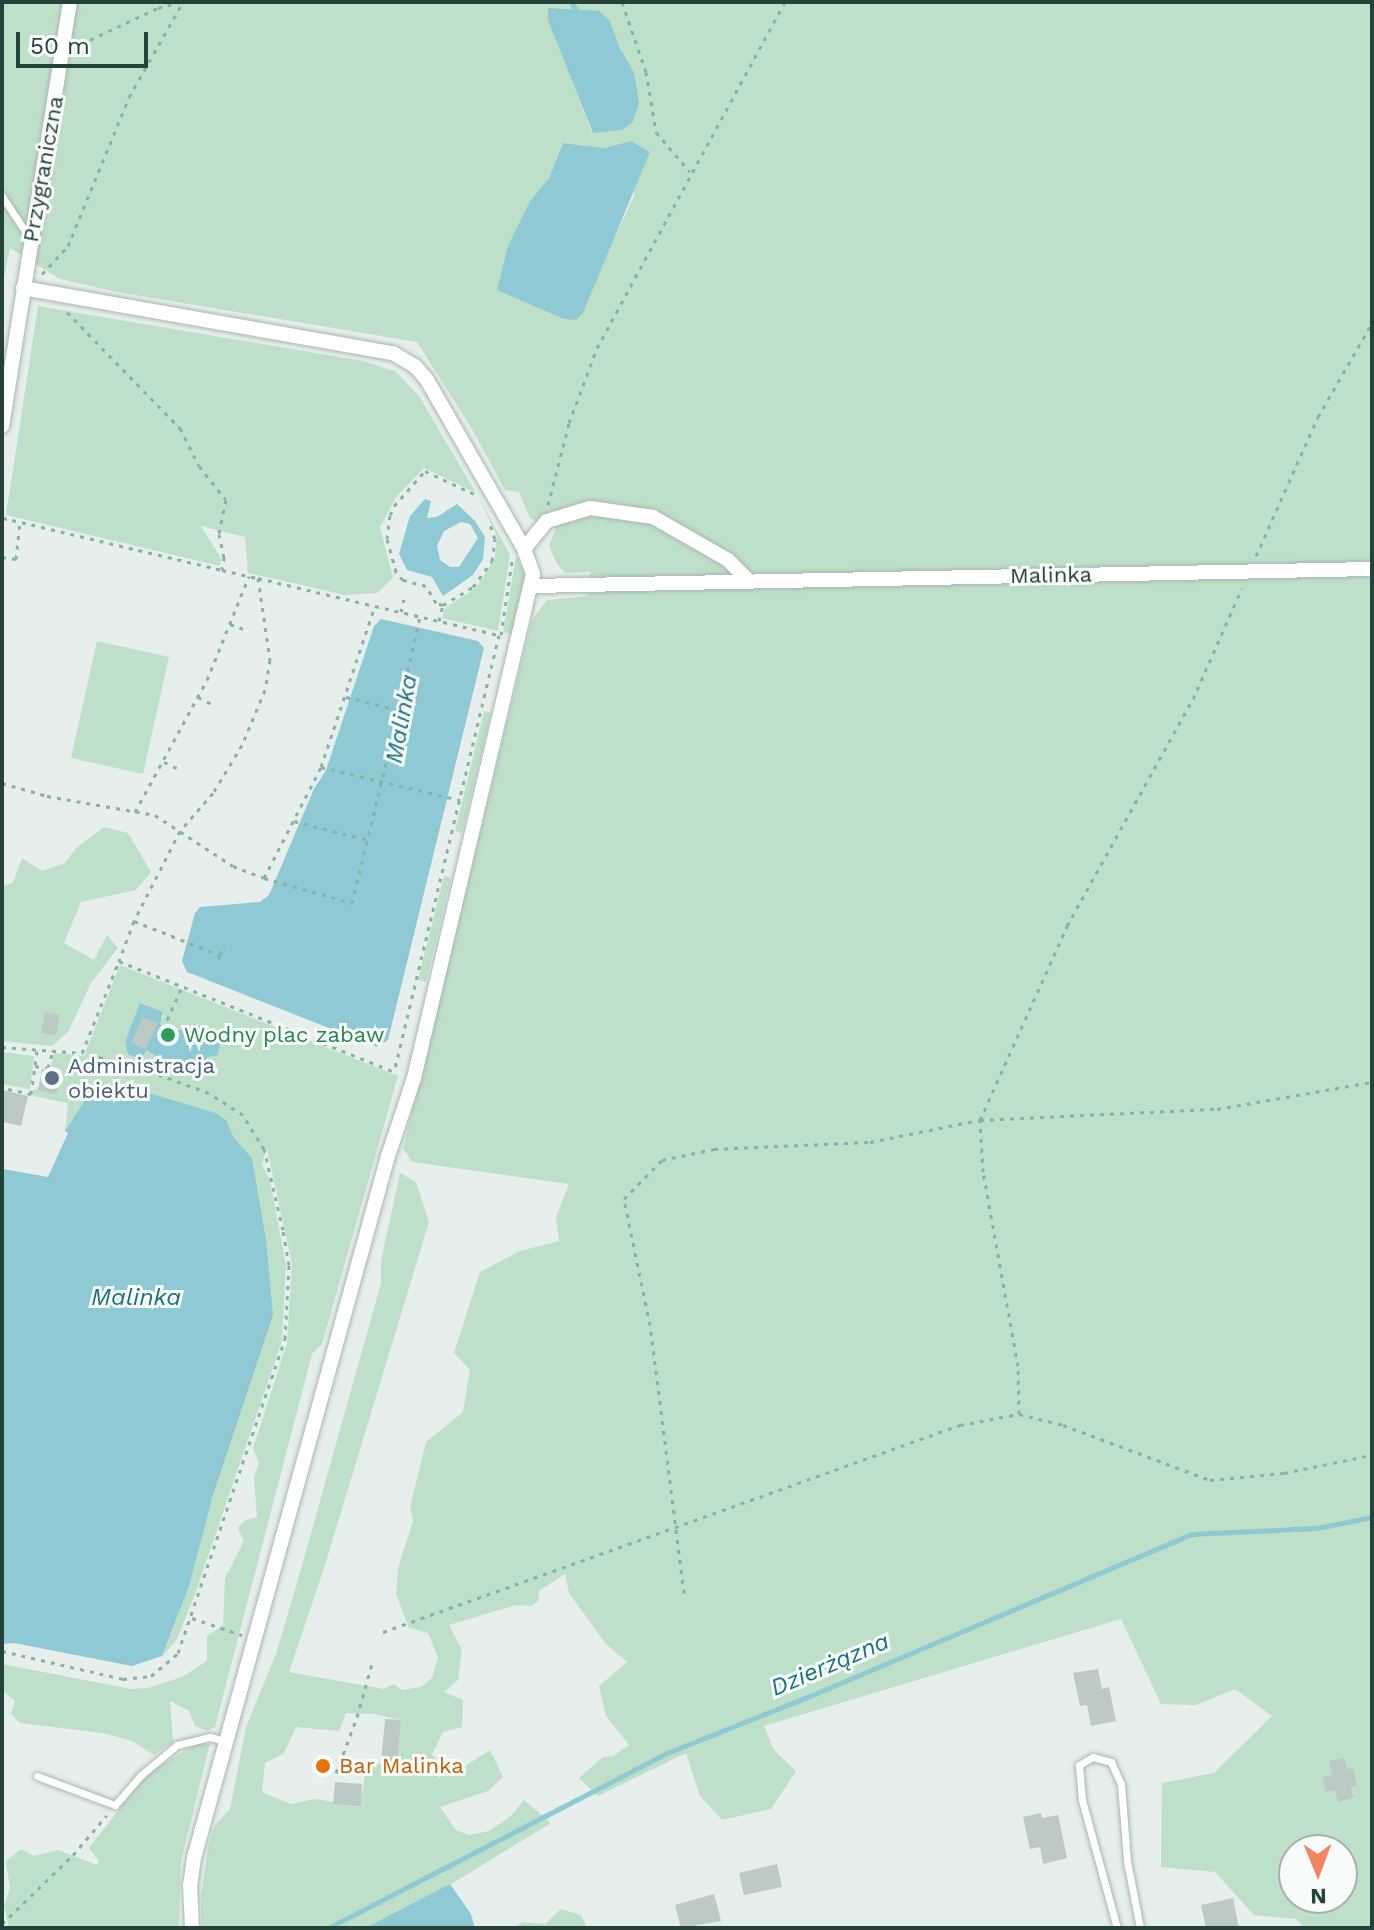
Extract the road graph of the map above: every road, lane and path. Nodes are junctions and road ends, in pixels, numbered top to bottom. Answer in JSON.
{"nodes":[{"id":1,"x":70,"y":2,"type":"edge"},
{"id":2,"x":182,"y":2,"type":"edge"},
{"id":3,"x":622,"y":2,"type":"edge"},
{"id":4,"x":785,"y":2,"type":"edge"},
{"id":5,"x":63,"y":55,"type":"junction"},
{"id":6,"x":691,"y":174,"type":"junction"},
{"id":7,"x":2,"y":196,"type":"edge"},
{"id":8,"x":30,"y":239,"type":"junction"},
{"id":9,"x":23,"y":288,"type":"junction"},
{"id":10,"x":50,"y":293,"type":"junction"},
{"id":11,"x":1372,"y":323,"type":"edge"},
{"id":12,"x":9,"y":327,"type":"edge"},
{"id":13,"x":2,"y":426,"type":"edge"},
{"id":14,"x":475,"y":495,"type":"dead end"},
{"id":15,"x":547,"y":521,"type":"junction"},
{"id":16,"x":2,"y":522,"type":"edge"},
{"id":17,"x":20,"y":522,"type":"junction"},
{"id":18,"x":488,"y":522,"type":"dead end"},
{"id":19,"x":524,"y":549,"type":"junction"},
{"id":20,"x":2,"y":557,"type":"edge"},
{"id":21,"x":1372,"y":569,"type":"edge"},
{"id":22,"x":222,"y":570,"type":"junction"},
{"id":23,"x":1250,"y":570,"type":"junction"},
{"id":24,"x":249,"y":576,"type":"junction"},
{"id":25,"x":258,"y":578,"type":"junction"},
{"id":26,"x":749,"y":581,"type":"junction"},
{"id":27,"x":532,"y":586,"type":"junction"},
{"id":28,"x":404,"y":599,"type":"dead end"},
{"id":29,"x":443,"y":605,"type":"junction"},
{"id":30,"x":375,"y":606,"type":"junction"},
{"id":31,"x":401,"y":612,"type":"junction"},
{"id":32,"x":420,"y":616,"type":"junction"},
{"id":33,"x":439,"y":621,"type":"junction"},
{"id":34,"x":230,"y":624,"type":"junction"},
{"id":35,"x":249,"y":631,"type":"dead end"},
{"id":36,"x":499,"y":635,"type":"junction"},
{"id":37,"x":518,"y":639,"type":"junction"},
{"id":38,"x":198,"y":697,"type":"junction"},
{"id":39,"x":346,"y":697,"type":"junction"},
{"id":40,"x":214,"y":705,"type":"dead end"},
{"id":41,"x":399,"y":710,"type":"junction"},
{"id":42,"x":164,"y":762,"type":"junction"},
{"id":43,"x":321,"y":767,"type":"junction"},
{"id":44,"x":177,"y":768,"type":"dead end"},
{"id":45,"x":382,"y":781,"type":"junction"},
{"id":46,"x":2,"y":783,"type":"edge"},
{"id":47,"x":460,"y":800,"type":"junction"},
{"id":48,"x":135,"y":812,"type":"junction"},
{"id":49,"x":294,"y":821,"type":"junction"},
{"id":50,"x":180,"y":831,"type":"junction"},
{"id":51,"x":368,"y":840,"type":"junction"},
{"id":52,"x":264,"y":878,"type":"junction"},
{"id":53,"x":134,"y":921,"type":"junction"},
{"id":54,"x":224,"y":945,"type":"dead end"},
{"id":55,"x":220,"y":955,"type":"junction"},
{"id":56,"x":119,"y":961,"type":"junction"},
{"id":57,"x":216,"y":964,"type":"dead end"},
{"id":58,"x":182,"y":987,"type":"junction"},
{"id":59,"x":163,"y":1029,"type":"dead end"},
{"id":60,"x":2,"y":1047,"type":"edge"},
{"id":61,"x":53,"y":1050,"type":"junction"},
{"id":62,"x":37,"y":1051,"type":"junction"},
{"id":63,"x":82,"y":1053,"type":"junction"},
{"id":64,"x":35,"y":1066,"type":"junction"},
{"id":65,"x":394,"y":1071,"type":"junction"},
{"id":66,"x":414,"y":1078,"type":"junction"},
{"id":67,"x":1372,"y":1082,"type":"edge"},
{"id":68,"x":8,"y":1089,"type":"dead end"},
{"id":69,"x":980,"y":1120,"type":"junction"},
{"id":70,"x":1019,"y":1414,"type":"junction"},
{"id":71,"x":1372,"y":1455,"type":"edge"},
{"id":72,"x":678,"y":1526,"type":"junction"},
{"id":73,"x":684,"y":1593,"type":"dead end"},
{"id":74,"x":192,"y":1618,"type":"junction"},
{"id":75,"x":383,"y":1632,"type":"dead end"},
{"id":76,"x":256,"y":1641,"type":"junction"},
{"id":77,"x":2,"y":1651,"type":"edge"},
{"id":78,"x":373,"y":1660,"type":"dead end"},
{"id":79,"x":225,"y":1741,"type":"junction"},
{"id":80,"x":336,"y":1773,"type":"dead end"},
{"id":81,"x":37,"y":1776,"type":"dead end"},
{"id":82,"x":115,"y":1805,"type":"junction"},
{"id":83,"x":2,"y":1924,"type":"edge"},
{"id":84,"x":192,"y":1928,"type":"edge"},
{"id":85,"x":1117,"y":1928,"type":"edge"},
{"id":86,"x":1140,"y":1928,"type":"edge"}],
"edges":[{"from":1,"to":5,"type":"street","name":"Przygraniczna"},
{"from":2,"to":5,"type":"path"},
{"from":2,"to":9,"type":"path"},
{"from":3,"to":6,"type":"path"},
{"from":4,"to":6,"type":"path"},
{"from":5,"to":8,"type":"street","name":"Przygraniczna"},
{"from":6,"to":15,"type":"path"},
{"from":7,"to":8,"type":"lane"},
{"from":8,"to":9,"type":"street","name":"Przygraniczna"},
{"from":9,"to":10,"type":"street"},
{"from":9,"to":12,"type":"street","name":"Przygraniczna"},
{"from":10,"to":19,"type":"street"},
{"from":10,"to":22,"type":"path"},
{"from":11,"to":23,"type":"path"},
{"from":12,"to":13,"type":"street","name":"Przygraniczna"},
{"from":14,"to":29,"type":"path"},
{"from":15,"to":19,"type":"street"},
{"from":15,"to":26,"type":"street"},
{"from":16,"to":17,"type":"path"},
{"from":17,"to":20,"type":"path"},
{"from":17,"to":22,"type":"path"},
{"from":18,"to":29,"type":"path"},
{"from":19,"to":27,"type":"street"},
{"from":19,"to":36,"type":"path"},
{"from":21,"to":23,"type":"street","name":"Malinka"},
{"from":22,"to":24,"type":"path"},
{"from":23,"to":26,"type":"street","name":"Malinka"},
{"from":23,"to":69,"type":"path"},
{"from":24,"to":25,"type":"path"},
{"from":24,"to":34,"type":"path"},
{"from":25,"to":30,"type":"path"},
{"from":25,"to":50,"type":"path"},
{"from":26,"to":27,"type":"street","name":"Malinka"},
{"from":27,"to":37,"type":"street"},
{"from":28,"to":31,"type":"path"},
{"from":29,"to":33,"type":"path"},
{"from":30,"to":31,"type":"path"},
{"from":30,"to":39,"type":"path"},
{"from":31,"to":32,"type":"path"},
{"from":32,"to":33,"type":"path"},
{"from":32,"to":41,"type":"path"},
{"from":33,"to":36,"type":"path"},
{"from":34,"to":35,"type":"path"},
{"from":34,"to":38,"type":"path"},
{"from":36,"to":37,"type":"path"},
{"from":36,"to":47,"type":"path"},
{"from":37,"to":66,"type":"street"},
{"from":38,"to":40,"type":"path"},
{"from":38,"to":42,"type":"path"},
{"from":39,"to":41,"type":"path"},
{"from":39,"to":43,"type":"path"},
{"from":41,"to":45,"type":"path"},
{"from":42,"to":44,"type":"path"},
{"from":42,"to":48,"type":"path"},
{"from":43,"to":45,"type":"path"},
{"from":43,"to":49,"type":"path"},
{"from":45,"to":47,"type":"path"},
{"from":45,"to":51,"type":"path"},
{"from":46,"to":48,"type":"path"},
{"from":47,"to":65,"type":"path"},
{"from":48,"to":50,"type":"path"},
{"from":49,"to":51,"type":"path"},
{"from":49,"to":52,"type":"path"},
{"from":50,"to":52,"type":"path"},
{"from":50,"to":53,"type":"path"},
{"from":51,"to":52,"type":"path"},
{"from":53,"to":55,"type":"path"},
{"from":53,"to":56,"type":"path"},
{"from":54,"to":55,"type":"path"},
{"from":55,"to":57,"type":"path"},
{"from":56,"to":58,"type":"path"},
{"from":56,"to":63,"type":"path"},
{"from":58,"to":59,"type":"path"},
{"from":58,"to":65,"type":"path"},
{"from":60,"to":62,"type":"path"},
{"from":61,"to":62,"type":"path"},
{"from":61,"to":63,"type":"path"},
{"from":61,"to":64,"type":"path"},
{"from":62,"to":64,"type":"path"},
{"from":63,"to":74,"type":"path"},
{"from":64,"to":68,"type":"path"},
{"from":65,"to":66,"type":"path"},
{"from":66,"to":76,"type":"street"},
{"from":67,"to":69,"type":"path"},
{"from":69,"to":70,"type":"path"},
{"from":69,"to":72,"type":"path"},
{"from":70,"to":71,"type":"path"},
{"from":70,"to":72,"type":"path"},
{"from":72,"to":73,"type":"path"},
{"from":72,"to":75,"type":"path"},
{"from":74,"to":76,"type":"path"},
{"from":74,"to":77,"type":"path"},
{"from":76,"to":79,"type":"street"},
{"from":78,"to":80,"type":"path"},
{"from":79,"to":82,"type":"lane"},
{"from":79,"to":84,"type":"street"},
{"from":81,"to":82,"type":"lane"},
{"from":82,"to":83,"type":"path"},
{"from":85,"to":86,"type":"lane"}]}
